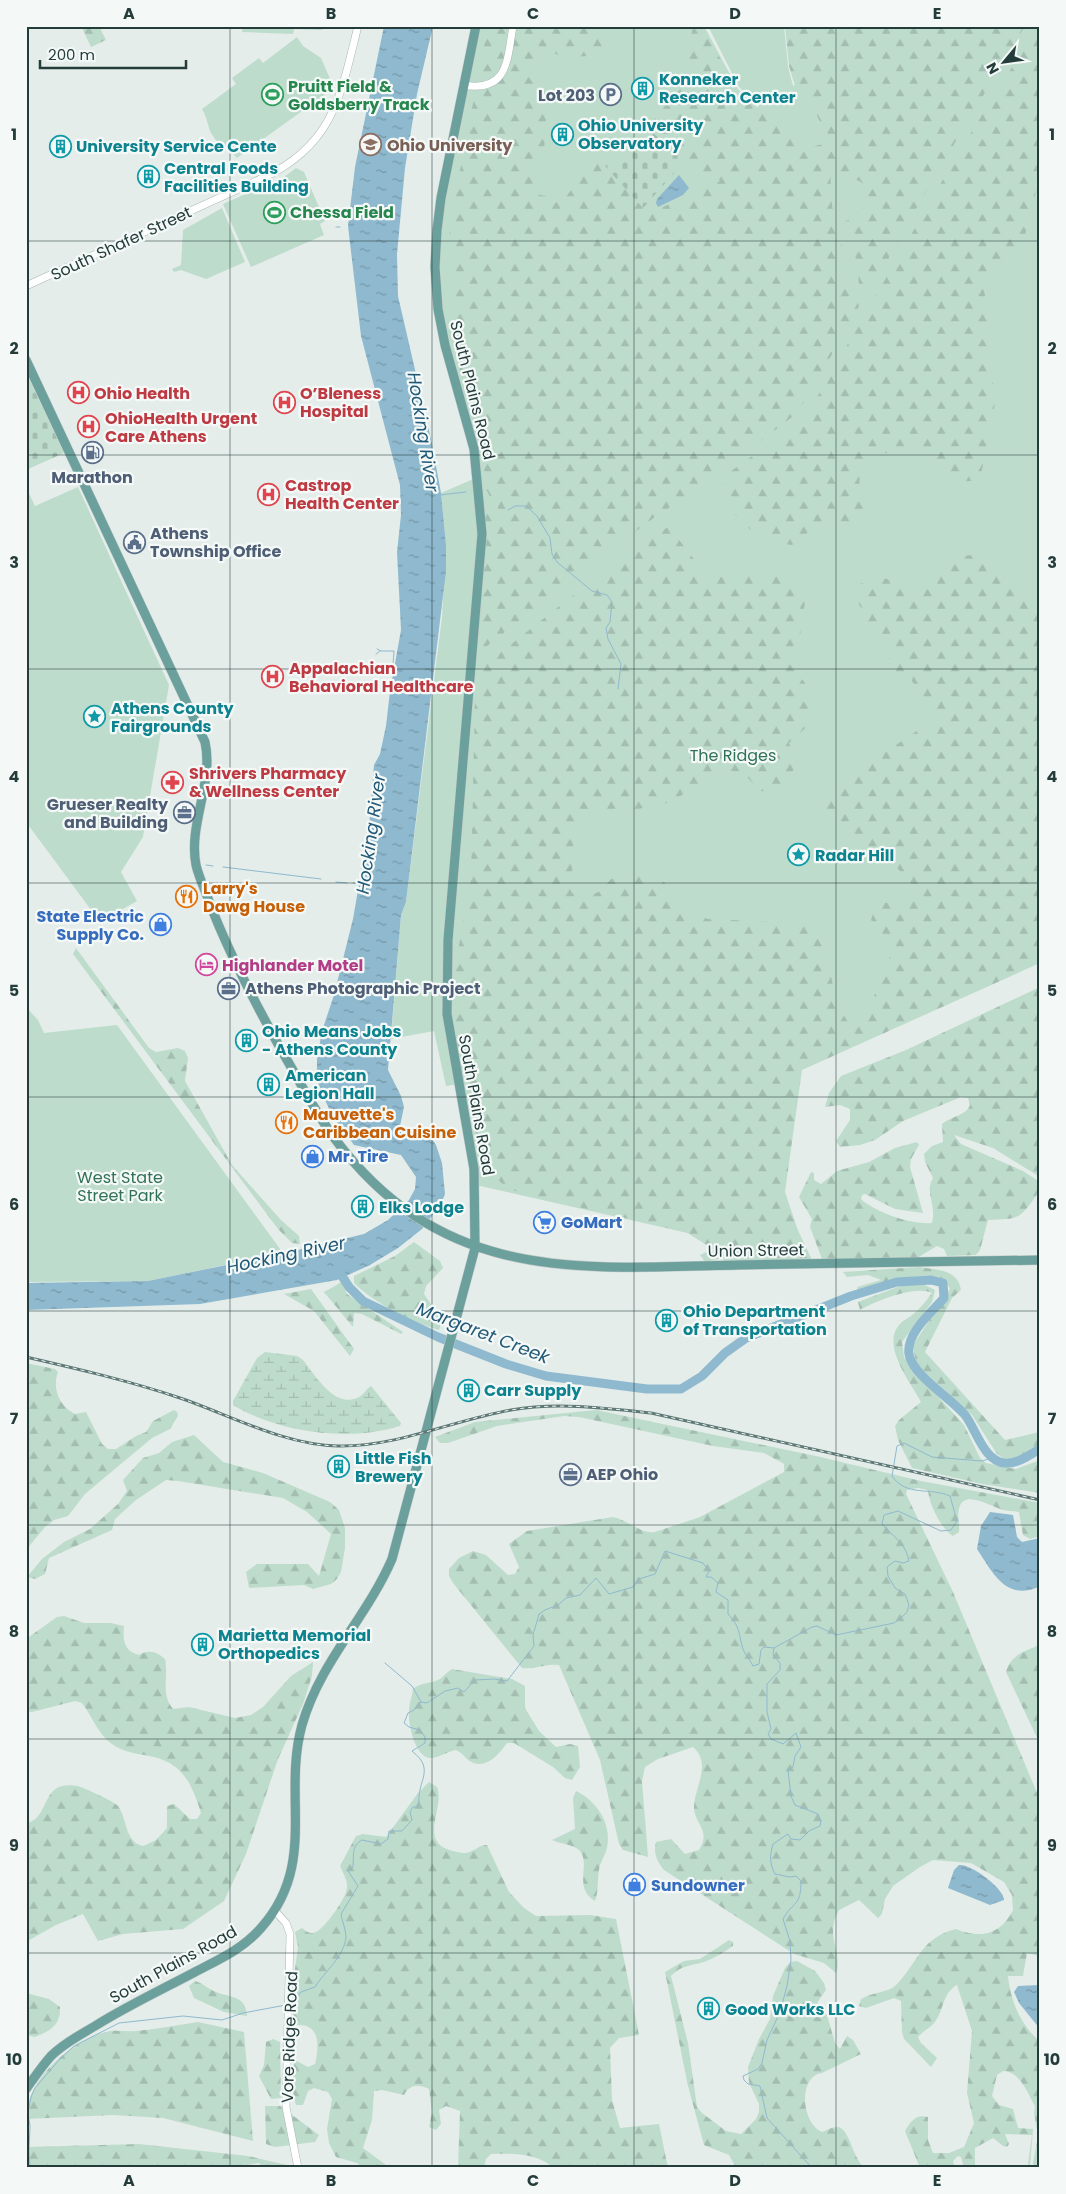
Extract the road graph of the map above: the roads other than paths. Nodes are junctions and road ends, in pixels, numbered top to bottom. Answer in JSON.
{"nodes":[{"id":1,"x":358,"y":26,"type":"edge"},
{"id":2,"x":476,"y":26,"type":"edge"},
{"id":3,"x":513,"y":26,"type":"edge"},
{"id":4,"x":464,"y":85,"type":"junction"},
{"id":5,"x":26,"y":286,"type":"edge"},
{"id":6,"x":26,"y":360,"type":"edge"},
{"id":7,"x":475,"y":1248,"type":"junction"},
{"id":8,"x":1040,"y":1260,"type":"edge"},
{"id":9,"x":274,"y":1910,"type":"junction"},
{"id":10,"x":26,"y":2089,"type":"edge"},
{"id":11,"x":298,"y":2168,"type":"edge"}],
"edges":[{"from":1,"to":5,"type":"street","name":"South Shafer Street"},
{"from":2,"to":4,"type":"main road","name":"South Plains Road"},
{"from":3,"to":4,"type":"street"},
{"from":4,"to":7,"type":"main road","name":"South Plains Road"},
{"from":6,"to":7,"type":"main road","name":"Union Street"},
{"from":7,"to":8,"type":"main road","name":"Union Street"},
{"from":7,"to":9,"type":"main road","name":"South Plains Road"},
{"from":9,"to":10,"type":"main road","name":"South Plains Road"},
{"from":9,"to":11,"type":"street","name":"Vore Ridge Road"}]}
